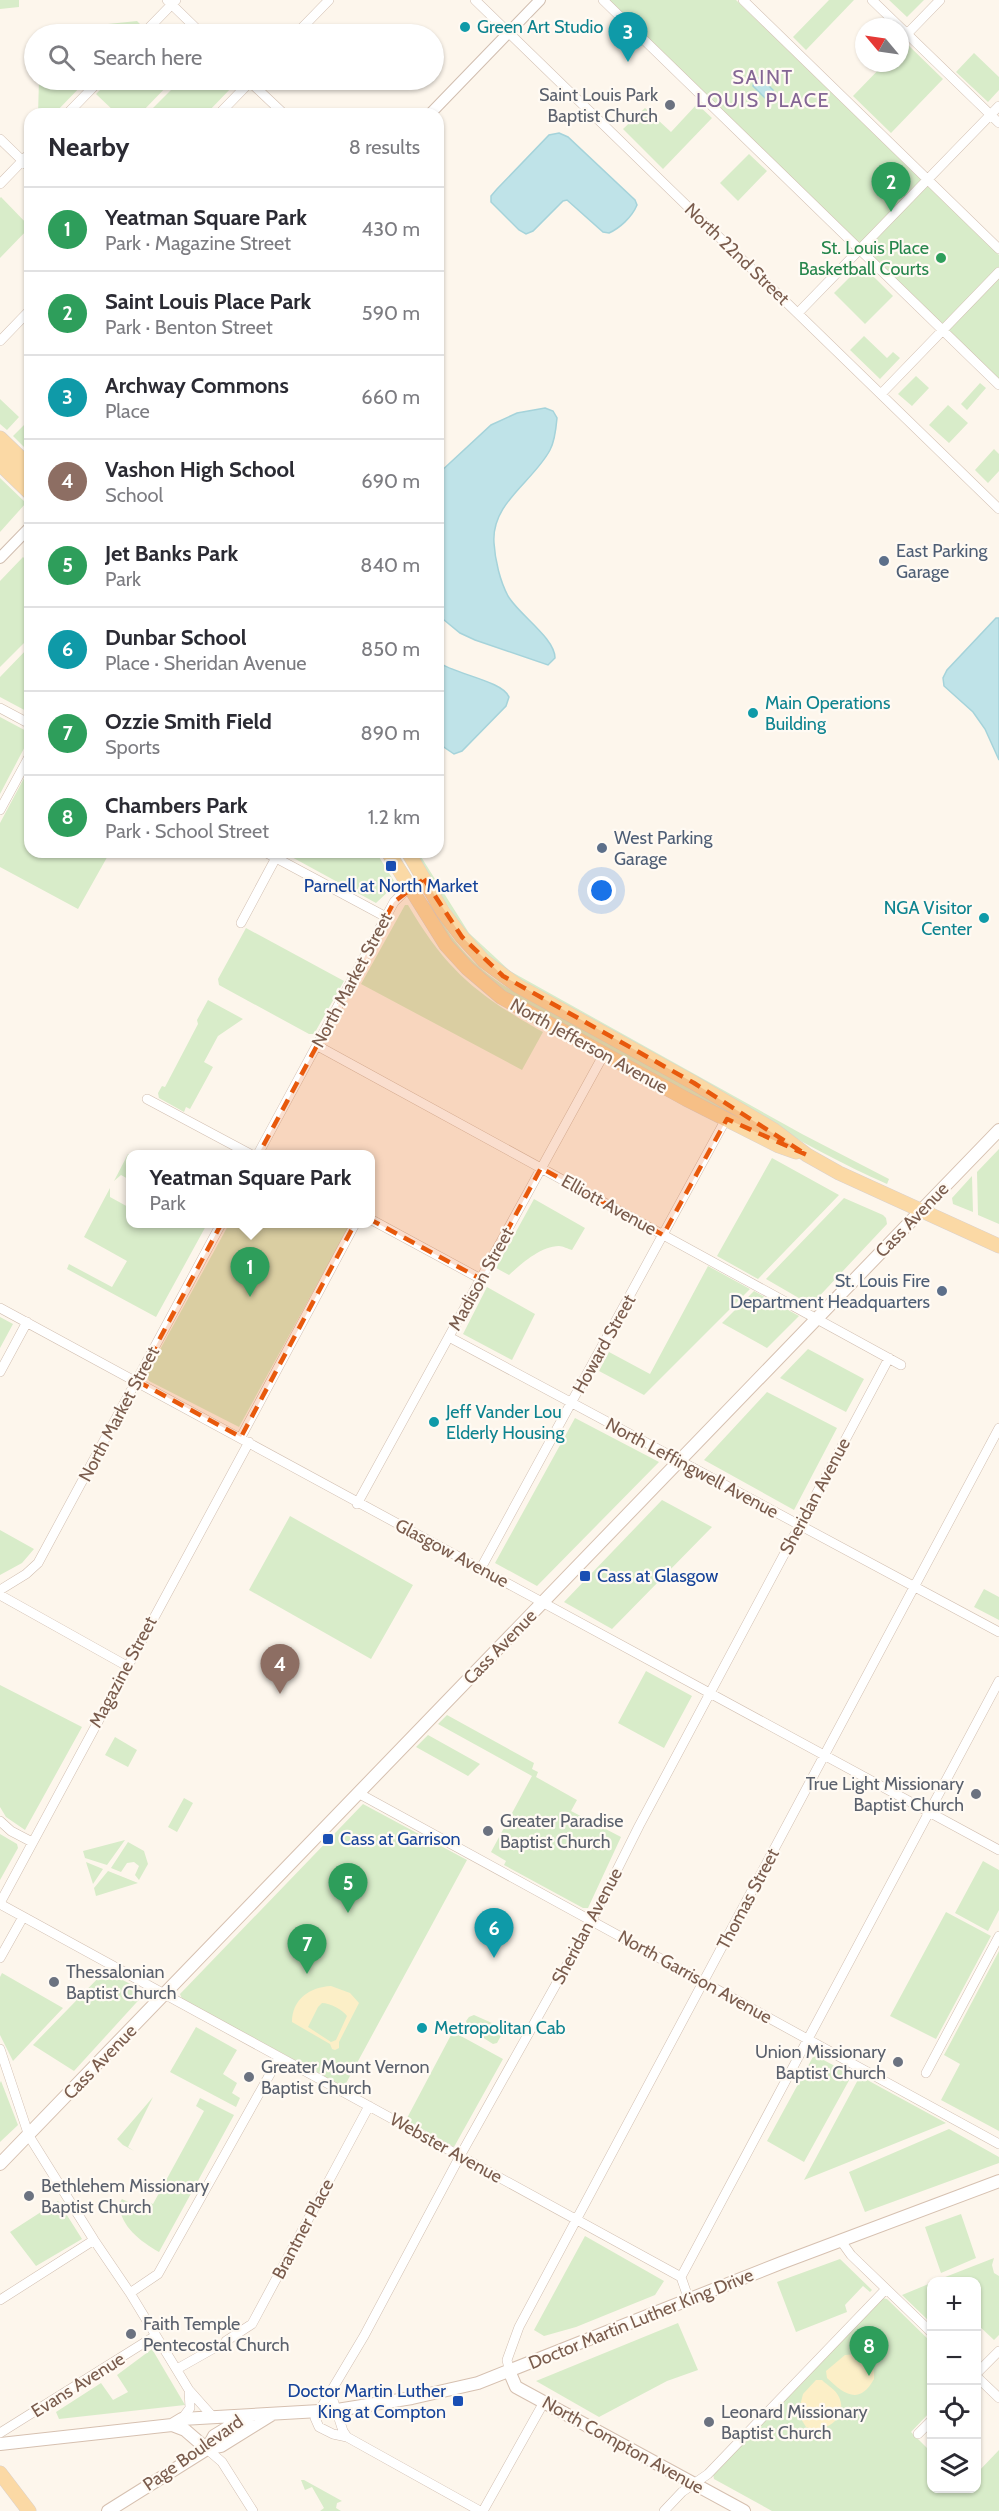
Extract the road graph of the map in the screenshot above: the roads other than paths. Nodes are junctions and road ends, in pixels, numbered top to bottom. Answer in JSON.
{"nodes":[{"id":1,"x":329,"y":0,"type":"edge"},
{"id":2,"x":475,"y":0,"type":"edge"},
{"id":3,"x":540,"y":0,"type":"edge"},
{"id":4,"x":603,"y":0,"type":"edge"},
{"id":5,"x":743,"y":0,"type":"edge"},
{"id":6,"x":872,"y":0,"type":"edge"},
{"id":7,"x":940,"y":0,"type":"edge"},
{"id":8,"x":172,"y":2,"type":"edge"},
{"id":9,"x":891,"y":18,"type":"edge"},
{"id":10,"x":152,"y":24,"type":"edge"},
{"id":11,"x":193,"y":24,"type":"edge"},
{"id":12,"x":306,"y":24,"type":"edge"},
{"id":13,"x":909,"y":32,"type":"edge"},
{"id":14,"x":509,"y":33,"type":"junction"},
{"id":15,"x":909,"y":36,"type":"edge"},
{"id":16,"x":90,"y":90,"type":"edge"},
{"id":17,"x":241,"y":90,"type":"edge"},
{"id":18,"x":260,"y":90,"type":"edge"},
{"id":19,"x":999,"y":106,"type":"edge"},
{"id":20,"x":73,"y":108,"type":"edge"},
{"id":21,"x":224,"y":108,"type":"edge"},
{"id":22,"x":278,"y":108,"type":"edge"},
{"id":23,"x":436,"y":108,"type":"edge"},
{"id":24,"x":990,"y":115,"type":"junction"},
{"id":25,"x":999,"y":123,"type":"edge"},
{"id":26,"x":0,"y":139,"type":"edge"},
{"id":27,"x":24,"y":162,"type":"edge"},
{"id":28,"x":24,"y":166,"type":"edge"},
{"id":29,"x":927,"y":179,"type":"junction"},
{"id":30,"x":0,"y":184,"type":"edge"},
{"id":31,"x":860,"y":249,"type":"junction"},
{"id":32,"x":999,"y":249,"type":"edge"},
{"id":33,"x":999,"y":272,"type":"edge"},
{"id":34,"x":798,"y":313,"type":"junction"},
{"id":35,"x":24,"y":316,"type":"edge"},
{"id":36,"x":943,"y":330,"type":"junction"},
{"id":37,"x":0,"y":341,"type":"edge"},
{"id":38,"x":999,"y":385,"type":"edge"},
{"id":39,"x":881,"y":394,"type":"junction"},
{"id":40,"x":0,"y":438,"type":"edge"},
{"id":41,"x":0,"y":453,"type":"edge"},
{"id":42,"x":24,"y":461,"type":"edge"},
{"id":43,"x":0,"y":464,"type":"edge"},
{"id":44,"x":24,"y":473,"type":"edge"},
{"id":45,"x":24,"y":487,"type":"edge"},
{"id":46,"x":999,"y":509,"type":"edge"},
{"id":47,"x":24,"y":533,"type":"edge"},
{"id":48,"x":0,"y":558,"type":"edge"},
{"id":49,"x":0,"y":708,"type":"edge"},
{"id":50,"x":24,"y":721,"type":"edge"},
{"id":51,"x":24,"y":766,"type":"edge"},
{"id":52,"x":0,"y":810,"type":"edge"},
{"id":53,"x":275,"y":858,"type":"edge"},
{"id":54,"x":282,"y":858,"type":"edge"},
{"id":55,"x":392,"y":858,"type":"edge"},
{"id":56,"x":412,"y":858,"type":"edge"},
{"id":57,"x":424,"y":879,"type":"junction"},
{"id":58,"x":409,"y":888,"type":"junction"},
{"id":59,"x":386,"y":917,"type":"junction"},
{"id":60,"x":241,"y":923,"type":"dead end"},
{"id":61,"x":316,"y":1045,"type":"junction"},
{"id":62,"x":604,"y":1054,"type":"junction"},
{"id":63,"x":147,"y":1099,"type":"dead end"},
{"id":64,"x":726,"y":1119,"type":"junction"},
{"id":65,"x":999,"y":1130,"type":"edge"},
{"id":66,"x":241,"y":1150,"type":"edge"},
{"id":67,"x":261,"y":1150,"type":"edge"},
{"id":68,"x":807,"y":1155,"type":"junction"},
{"id":69,"x":541,"y":1168,"type":"junction"},
{"id":70,"x":921,"y":1211,"type":"junction"},
{"id":71,"x":375,"y":1222,"type":"edge"},
{"id":72,"x":219,"y":1228,"type":"edge"},
{"id":73,"x":353,"y":1228,"type":"edge"},
{"id":74,"x":663,"y":1235,"type":"junction"},
{"id":75,"x":999,"y":1246,"type":"edge"},
{"id":76,"x":481,"y":1279,"type":"junction"},
{"id":77,"x":0,"y":1308,"type":"edge"},
{"id":78,"x":816,"y":1319,"type":"junction"},
{"id":79,"x":27,"y":1322,"type":"junction"},
{"id":80,"x":449,"y":1337,"type":"junction"},
{"id":81,"x":889,"y":1358,"type":"junction"},
{"id":82,"x":901,"y":1365,"type":"dead end"},
{"id":83,"x":0,"y":1372,"type":"edge"},
{"id":84,"x":137,"y":1381,"type":"junction"},
{"id":85,"x":571,"y":1403,"type":"junction"},
{"id":86,"x":999,"y":1428,"type":"edge"},
{"id":87,"x":245,"y":1440,"type":"junction"},
{"id":88,"x":680,"y":1461,"type":"junction"},
{"id":89,"x":357,"y":1504,"type":"junction"},
{"id":90,"x":800,"y":1525,"type":"junction"},
{"id":91,"x":481,"y":1568,"type":"junction"},
{"id":92,"x":914,"y":1587,"type":"junction"},
{"id":93,"x":0,"y":1590,"type":"edge"},
{"id":94,"x":0,"y":1595,"type":"edge"},
{"id":95,"x":543,"y":1602,"type":"junction"},
{"id":96,"x":999,"y":1632,"type":"edge"},
{"id":97,"x":127,"y":1666,"type":"junction"},
{"id":98,"x":999,"y":1681,"type":"edge"},
{"id":99,"x":710,"y":1692,"type":"junction"},
{"id":100,"x":824,"y":1755,"type":"junction"},
{"id":101,"x":358,"y":1793,"type":"junction"},
{"id":102,"x":929,"y":1812,"type":"junction"},
{"id":103,"x":0,"y":1821,"type":"edge"},
{"id":104,"x":32,"y":1842,"type":"junction"},
{"id":105,"x":999,"y":1850,"type":"edge"},
{"id":106,"x":0,"y":1904,"type":"edge"},
{"id":107,"x":23,"y":1917,"type":"junction"},
{"id":108,"x":592,"y":1920,"type":"junction"},
{"id":109,"x":999,"y":1936,"type":"edge"},
{"id":110,"x":0,"y":1958,"type":"edge"},
{"id":111,"x":703,"y":1982,"type":"junction"},
{"id":112,"x":164,"y":1995,"type":"junction"},
{"id":113,"x":808,"y":2039,"type":"junction"},
{"id":114,"x":0,"y":2049,"type":"edge"},
{"id":115,"x":279,"y":2058,"type":"junction"},
{"id":116,"x":926,"y":2073,"type":"dead end"},
{"id":117,"x":369,"y":2106,"type":"junction"},
{"id":118,"x":29,"y":2136,"type":"junction"},
{"id":119,"x":999,"y":2144,"type":"edge"},
{"id":120,"x":460,"y":2156,"type":"junction"},
{"id":121,"x":0,"y":2164,"type":"edge"},
{"id":122,"x":999,"y":2181,"type":"edge"},
{"id":123,"x":577,"y":2220,"type":"junction"},
{"id":124,"x":94,"y":2240,"type":"junction"},
{"id":125,"x":841,"y":2241,"type":"junction"},
{"id":126,"x":681,"y":2277,"type":"junction"},
{"id":127,"x":886,"y":2289,"type":"junction"},
{"id":128,"x":130,"y":2293,"type":"junction"},
{"id":129,"x":0,"y":2300,"type":"edge"},
{"id":130,"x":689,"y":2300,"type":"junction"},
{"id":131,"x":930,"y":2331,"type":"edge"},
{"id":132,"x":155,"y":2336,"type":"junction"},
{"id":133,"x":226,"y":2341,"type":"dead end"},
{"id":134,"x":216,"y":2347,"type":"dead end"},
{"id":135,"x":999,"y":2351,"type":"edge"},
{"id":136,"x":177,"y":2369,"type":"junction"},
{"id":137,"x":981,"y":2370,"type":"edge"},
{"id":138,"x":510,"y":2373,"type":"junction"},
{"id":139,"x":981,"y":2380,"type":"edge"},
{"id":140,"x":189,"y":2390,"type":"junction"},
{"id":141,"x":331,"y":2394,"type":"junction"},
{"id":142,"x":999,"y":2398,"type":"edge"},
{"id":143,"x":544,"y":2402,"type":"junction"},
{"id":144,"x":337,"y":2410,"type":"junction"},
{"id":145,"x":318,"y":2412,"type":"junction"},
{"id":146,"x":272,"y":2414,"type":"junction"},
{"id":147,"x":249,"y":2415,"type":"junction"},
{"id":148,"x":213,"y":2417,"type":"junction"},
{"id":149,"x":177,"y":2422,"type":"junction"},
{"id":150,"x":927,"y":2426,"type":"edge"},
{"id":151,"x":0,"y":2433,"type":"edge"},
{"id":152,"x":918,"y":2434,"type":"dead end"},
{"id":153,"x":347,"y":2437,"type":"junction"},
{"id":154,"x":0,"y":2444,"type":"edge"},
{"id":155,"x":207,"y":2449,"type":"junction"},
{"id":156,"x":0,"y":2473,"type":"edge"},
{"id":157,"x":694,"y":2484,"type":"junction"},
{"id":158,"x":29,"y":2511,"type":"edge"},
{"id":159,"x":108,"y":2511,"type":"edge"},
{"id":160,"x":253,"y":2511,"type":"edge"},
{"id":161,"x":482,"y":2511,"type":"edge"},
{"id":162,"x":664,"y":2511,"type":"edge"},
{"id":163,"x":744,"y":2511,"type":"edge"}],
"edges":[{"from":1,"to":12,"type":"street"},
{"from":2,"to":14,"type":"street","name":"North 22nd Street"},
{"from":3,"to":14,"type":"street"},
{"from":4,"to":31,"type":"street"},
{"from":5,"to":29,"type":"street"},
{"from":6,"to":9,"type":"street"},
{"from":7,"to":13,"type":"street"},
{"from":8,"to":10,"type":"street"},
{"from":8,"to":11,"type":"street"},
{"from":14,"to":23,"type":"street"},
{"from":14,"to":34,"type":"street","name":"North 22nd Street"},
{"from":15,"to":24,"type":"street"},
{"from":16,"to":20,"type":"street"},
{"from":17,"to":21,"type":"street"},
{"from":18,"to":22,"type":"street"},
{"from":19,"to":24,"type":"street"},
{"from":24,"to":25,"type":"street"},
{"from":24,"to":29,"type":"street"},
{"from":26,"to":27,"type":"street"},
{"from":28,"to":30,"type":"street"},
{"from":29,"to":31,"type":"street"},
{"from":29,"to":32,"type":"street"},
{"from":31,"to":34,"type":"street"},
{"from":31,"to":36,"type":"street"},
{"from":33,"to":36,"type":"street"},
{"from":34,"to":39,"type":"street","name":"North 22nd Street"},
{"from":35,"to":37,"type":"street"},
{"from":36,"to":38,"type":"street"},
{"from":36,"to":39,"type":"street"},
{"from":39,"to":46,"type":"street","name":"North 22nd Street"},
{"from":40,"to":42,"type":"main road"},
{"from":41,"to":44,"type":"main road"},
{"from":43,"to":45,"type":"main road"},
{"from":47,"to":48,"type":"street"},
{"from":49,"to":50,"type":"street"},
{"from":51,"to":52,"type":"street"},
{"from":53,"to":60,"type":"street"},
{"from":54,"to":59,"type":"street"},
{"from":55,"to":58,"type":"main road","name":"North Jefferson Avenue"},
{"from":56,"to":57,"type":"main road","name":"North Jefferson Avenue"},
{"from":57,"to":58,"type":"street","name":"North Market Street"},
{"from":57,"to":68,"type":"main road","name":"North Jefferson Avenue"},
{"from":58,"to":59,"type":"street","name":"North Market Street"},
{"from":58,"to":62,"type":"main road","name":"North Jefferson Avenue"},
{"from":59,"to":61,"type":"street","name":"North Market Street"},
{"from":61,"to":67,"type":"street","name":"North Market Street"},
{"from":61,"to":69,"type":"street","name":"Elliott Avenue"},
{"from":62,"to":64,"type":"main road","name":"North Jefferson Avenue"},
{"from":62,"to":69,"type":"street","name":"Madison Street"},
{"from":63,"to":66,"type":"street"},
{"from":64,"to":68,"type":"main road","name":"North Jefferson Avenue"},
{"from":64,"to":74,"type":"street","name":"Howard Street"},
{"from":65,"to":70,"type":"main road","name":"Cass Avenue"},
{"from":68,"to":70,"type":"main road","name":"North Jefferson Avenue"},
{"from":69,"to":74,"type":"street","name":"Elliott Avenue"},
{"from":69,"to":76,"type":"street","name":"Madison Street"},
{"from":70,"to":75,"type":"main road","name":"North Jefferson Avenue"},
{"from":70,"to":78,"type":"main road","name":"Cass Avenue"},
{"from":71,"to":76,"type":"street"},
{"from":72,"to":84,"type":"street","name":"North Market Street"},
{"from":73,"to":87,"type":"street","name":"Magazine Street"},
{"from":74,"to":78,"type":"street","name":"Elliott Avenue"},
{"from":74,"to":85,"type":"street","name":"Howard Street"},
{"from":76,"to":80,"type":"street","name":"Madison Street"},
{"from":77,"to":79,"type":"street","name":"Glasgow Avenue"},
{"from":78,"to":81,"type":"street","name":"Elliott Avenue"},
{"from":78,"to":88,"type":"main road","name":"Cass Avenue"},
{"from":79,"to":83,"type":"street"},
{"from":79,"to":84,"type":"street","name":"Glasgow Avenue"},
{"from":80,"to":85,"type":"street","name":"North Leffingwell Avenue"},
{"from":80,"to":89,"type":"street","name":"Madison Street"},
{"from":81,"to":82,"type":"street","name":"Elliott Avenue"},
{"from":81,"to":90,"type":"street","name":"Sheridan Avenue"},
{"from":84,"to":87,"type":"street","name":"Glasgow Avenue"},
{"from":84,"to":93,"type":"street","name":"North Market Street"},
{"from":85,"to":88,"type":"street","name":"North Leffingwell Avenue"},
{"from":85,"to":91,"type":"street","name":"Howard Street"},
{"from":86,"to":92,"type":"street","name":"Thomas Street"},
{"from":87,"to":89,"type":"street","name":"Glasgow Avenue"},
{"from":87,"to":97,"type":"street","name":"Magazine Street"},
{"from":88,"to":90,"type":"street","name":"North Leffingwell Avenue"},
{"from":88,"to":95,"type":"main road","name":"Cass Avenue"},
{"from":89,"to":91,"type":"street","name":"Glasgow Avenue"},
{"from":90,"to":92,"type":"street","name":"North Leffingwell Avenue"},
{"from":90,"to":99,"type":"street","name":"Sheridan Avenue"},
{"from":91,"to":95,"type":"street","name":"Glasgow Avenue"},
{"from":92,"to":96,"type":"street","name":"North Leffingwell Avenue"},
{"from":92,"to":100,"type":"street","name":"Thomas Street"},
{"from":94,"to":97,"type":"street"},
{"from":95,"to":99,"type":"street","name":"Glasgow Avenue"},
{"from":95,"to":101,"type":"main road","name":"Cass Avenue"},
{"from":97,"to":104,"type":"street","name":"Magazine Street"},
{"from":98,"to":102,"type":"street"},
{"from":99,"to":100,"type":"street","name":"Glasgow Avenue"},
{"from":99,"to":108,"type":"street","name":"Sheridan Avenue"},
{"from":100,"to":102,"type":"street","name":"Glasgow Avenue"},
{"from":100,"to":111,"type":"street","name":"Thomas Street"},
{"from":101,"to":108,"type":"street","name":"North Garrison Avenue"},
{"from":101,"to":112,"type":"main road","name":"Cass Avenue"},
{"from":102,"to":105,"type":"street","name":"Glasgow Avenue"},
{"from":102,"to":113,"type":"street"},
{"from":103,"to":104,"type":"street"},
{"from":104,"to":106,"type":"street","name":"Magazine Street"},
{"from":106,"to":107,"type":"street","name":"Webster Avenue"},
{"from":107,"to":110,"type":"street"},
{"from":107,"to":112,"type":"street","name":"Webster Avenue"},
{"from":108,"to":111,"type":"street","name":"North Garrison Avenue"},
{"from":108,"to":120,"type":"street","name":"Sheridan Avenue"},
{"from":109,"to":116,"type":"street"},
{"from":111,"to":113,"type":"street","name":"North Garrison Avenue"},
{"from":111,"to":123,"type":"street","name":"Thomas Street"},
{"from":112,"to":115,"type":"street","name":"Webster Avenue"},
{"from":112,"to":118,"type":"main road","name":"Cass Avenue"},
{"from":113,"to":119,"type":"street","name":"North Garrison Avenue"},
{"from":113,"to":126,"type":"street"},
{"from":114,"to":118,"type":"street"},
{"from":115,"to":117,"type":"street","name":"Webster Avenue"},
{"from":115,"to":128,"type":"street"},
{"from":117,"to":120,"type":"street","name":"Webster Avenue"},
{"from":117,"to":133,"type":"street","name":"Brantner Place"},
{"from":118,"to":121,"type":"main road","name":"Cass Avenue"},
{"from":118,"to":124,"type":"street"},
{"from":120,"to":123,"type":"street","name":"Webster Avenue"},
{"from":120,"to":141,"type":"street","name":"Sheridan Avenue"},
{"from":122,"to":125,"type":"main road","name":"Doctor Martin Luther King Drive"},
{"from":123,"to":126,"type":"street","name":"Webster Avenue"},
{"from":123,"to":138,"type":"street","name":"Thomas Street"},
{"from":124,"to":128,"type":"street"},
{"from":124,"to":129,"type":"street"},
{"from":125,"to":127,"type":"street"},
{"from":125,"to":130,"type":"main road","name":"Doctor Martin Luther King Drive"},
{"from":126,"to":130,"type":"street"},
{"from":127,"to":131,"type":"street"},
{"from":127,"to":157,"type":"street"},
{"from":128,"to":132,"type":"street"},
{"from":130,"to":138,"type":"main road","name":"Doctor Martin Luther King Drive"},
{"from":132,"to":136,"type":"street"},
{"from":132,"to":151,"type":"street","name":"Evans Avenue"},
{"from":134,"to":136,"type":"street"},
{"from":135,"to":137,"type":"street"},
{"from":136,"to":140,"type":"street"},
{"from":138,"to":143,"type":"main road","name":"North Compton Avenue"},
{"from":138,"to":144,"type":"main road","name":"Doctor Martin Luther King Drive"},
{"from":139,"to":142,"type":"street"},
{"from":140,"to":148,"type":"street"},
{"from":140,"to":149,"type":"street"},
{"from":141,"to":144,"type":"street"},
{"from":141,"to":145,"type":"street","name":"Sheridan Avenue"},
{"from":143,"to":157,"type":"main road","name":"North Compton Avenue"},
{"from":143,"to":161,"type":"street"},
{"from":144,"to":145,"type":"main road","name":"Doctor Martin Luther King Drive"},
{"from":144,"to":153,"type":"street"},
{"from":145,"to":146,"type":"main road","name":"Doctor Martin Luther King Drive"},
{"from":145,"to":153,"type":"street"},
{"from":146,"to":147,"type":"main road","name":"Doctor Martin Luther King Drive"},
{"from":146,"to":155,"type":"main road","name":"Doctor Martin Luther King Drive"},
{"from":147,"to":148,"type":"main road","name":"Doctor Martin Luther King Drive"},
{"from":147,"to":155,"type":"main road","name":"Page Boulevard"},
{"from":148,"to":149,"type":"main road","name":"Doctor Martin Luther King Drive"},
{"from":149,"to":154,"type":"main road","name":"Doctor Martin Luther King Drive"},
{"from":149,"to":155,"type":"main road"},
{"from":150,"to":152,"type":"street"},
{"from":153,"to":161,"type":"street"},
{"from":155,"to":159,"type":"main road","name":"Page Boulevard"},
{"from":155,"to":160,"type":"street"},
{"from":156,"to":158,"type":"main road"},
{"from":157,"to":162,"type":"street"},
{"from":157,"to":163,"type":"main road","name":"North Compton Avenue"}]}
